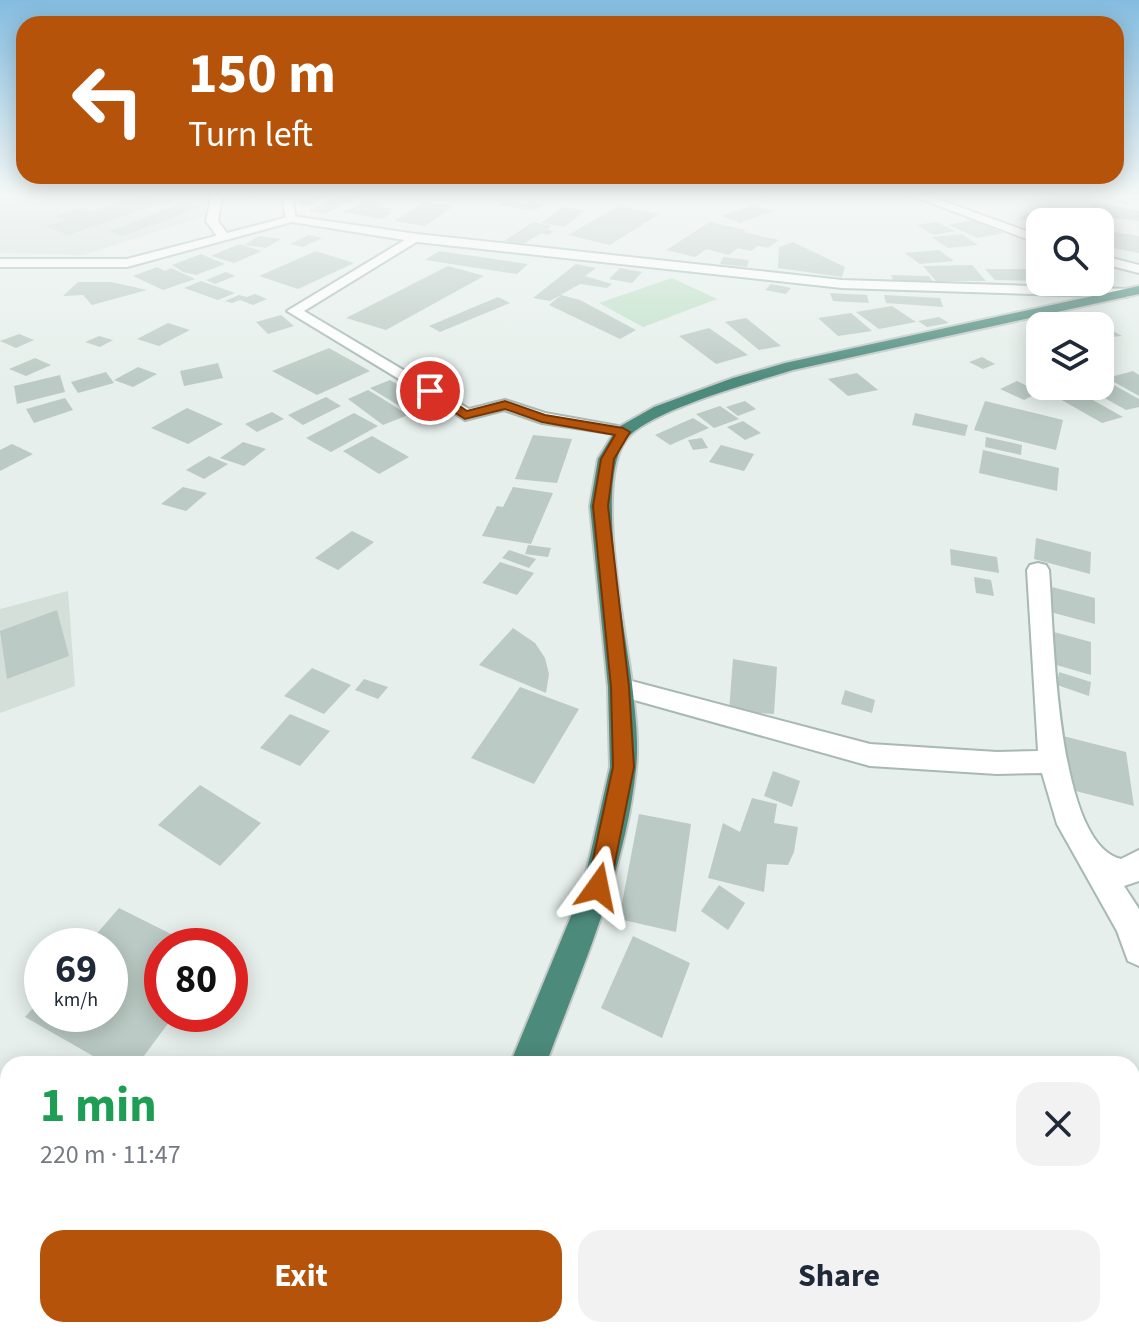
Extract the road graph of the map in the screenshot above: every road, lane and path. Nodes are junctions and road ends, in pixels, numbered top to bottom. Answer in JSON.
{"nodes":[{"id":1,"x":147,"y":257,"type":"edge"},
{"id":2,"x":384,"y":257,"type":"edge"},
{"id":3,"x":596,"y":257,"type":"edge"},
{"id":4,"x":0,"y":263,"type":"edge"},
{"id":5,"x":1114,"y":263,"type":"edge"},
{"id":6,"x":1139,"y":269,"type":"edge"},
{"id":7,"x":1133,"y":292,"type":"edge"},
{"id":8,"x":623,"y":432,"type":"junction"},
{"id":9,"x":1038,"y":570,"type":"dead end"},
{"id":10,"x":620,"y":687,"type":"junction"},
{"id":11,"x":1052,"y":762,"type":"junction"},
{"id":12,"x":1094,"y":863,"type":"junction"},
{"id":13,"x":1139,"y":864,"type":"edge"},
{"id":14,"x":1139,"y":950,"type":"edge"},
{"id":15,"x":531,"y":1056,"type":"edge"}],
"edges":[{"from":1,"to":4,"type":"street"},
{"from":2,"to":8,"type":"street"},
{"from":3,"to":7,"type":"street"},
{"from":5,"to":6,"type":"street"},
{"from":7,"to":8,"type":"highway"},
{"from":8,"to":10,"type":"highway"},
{"from":9,"to":11,"type":"street"},
{"from":10,"to":11,"type":"street"},
{"from":10,"to":15,"type":"highway"},
{"from":11,"to":12,"type":"street"},
{"from":12,"to":13,"type":"street"},
{"from":12,"to":14,"type":"street"}]}
